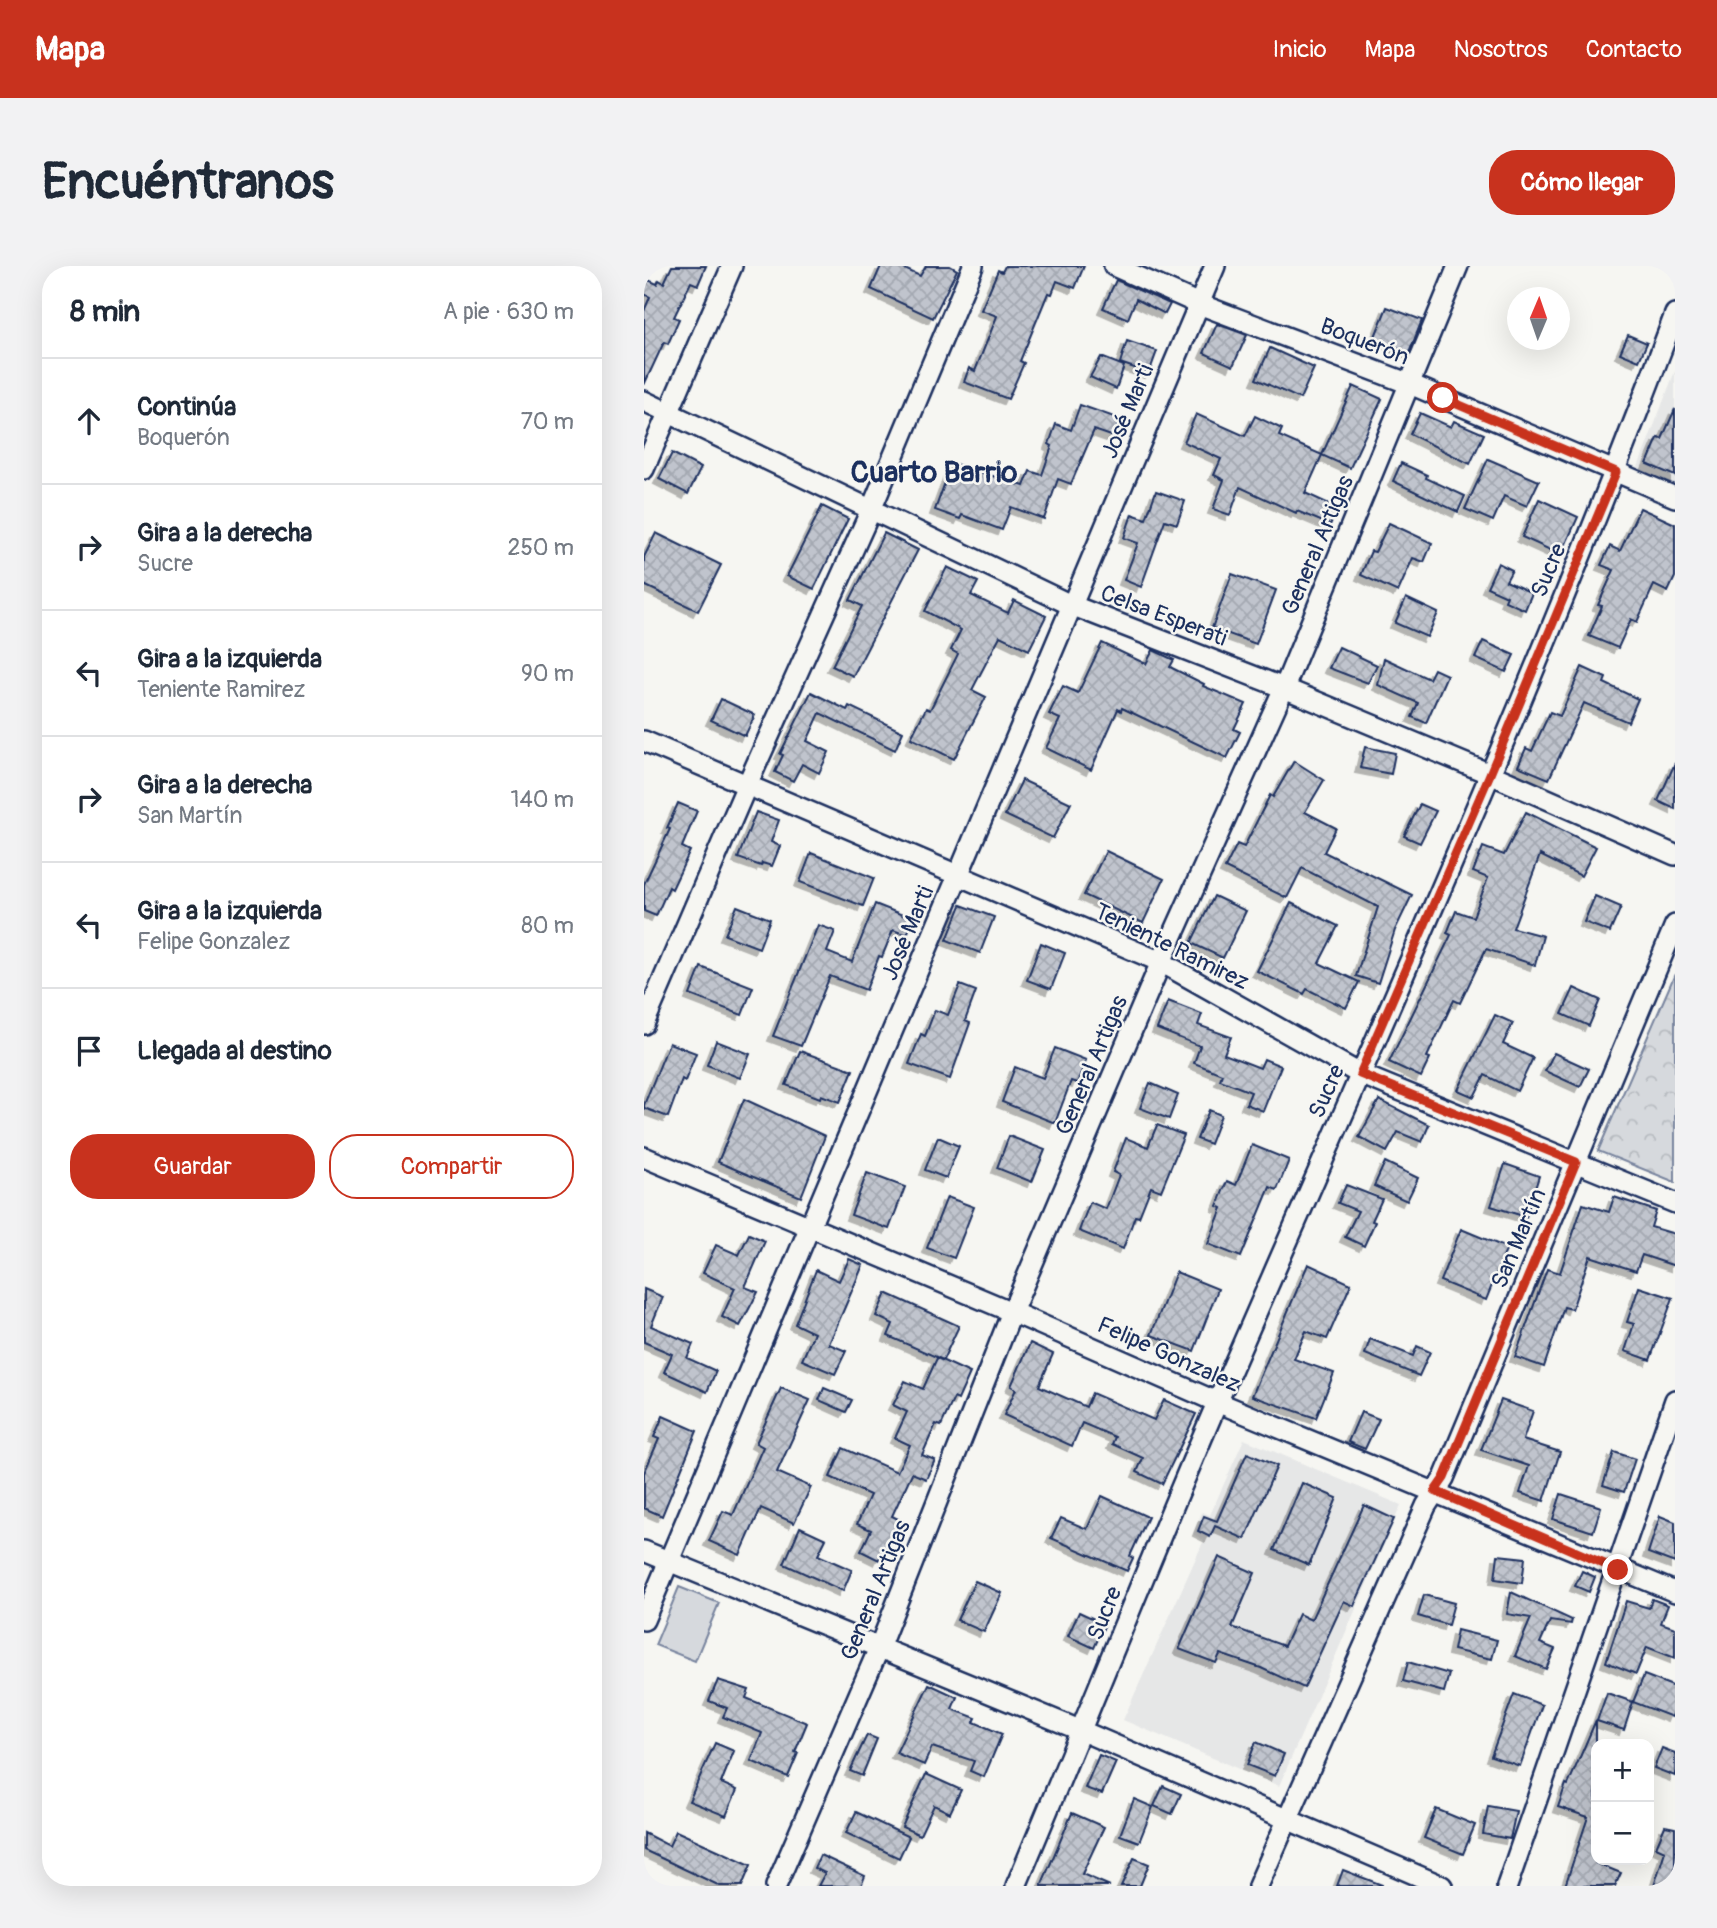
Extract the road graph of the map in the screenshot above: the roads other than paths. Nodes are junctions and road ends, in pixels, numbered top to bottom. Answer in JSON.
{"nodes":[{"id":1,"x":732,"y":266,"type":"edge"},
{"id":2,"x":973,"y":266,"type":"edge"},
{"id":3,"x":1114,"y":266,"type":"edge"},
{"id":4,"x":1215,"y":266,"type":"edge"},
{"id":5,"x":1458,"y":266,"type":"edge"},
{"id":6,"x":1199,"y":304,"type":"junction"},
{"id":7,"x":1675,"y":314,"type":"edge"},
{"id":8,"x":1410,"y":384,"type":"junction"},
{"id":9,"x":644,"y":401,"type":"edge"},
{"id":10,"x":669,"y":412,"type":"junction"},
{"id":11,"x":644,"y":469,"type":"edge"},
{"id":12,"x":1616,"y":472,"type":"junction"},
{"id":13,"x":1675,"y":497,"type":"edge"},
{"id":14,"x":871,"y":510,"type":"junction"},
{"id":15,"x":1071,"y":605,"type":"junction"},
{"id":16,"x":1284,"y":688,"type":"junction"},
{"id":17,"x":644,"y":741,"type":"edge"},
{"id":18,"x":1490,"y":774,"type":"junction"},
{"id":19,"x":747,"y":785,"type":"junction"},
{"id":20,"x":1675,"y":855,"type":"edge"},
{"id":21,"x":958,"y":876,"type":"junction"},
{"id":22,"x":1675,"y":925,"type":"edge"},
{"id":23,"x":1161,"y":962,"type":"junction"},
{"id":24,"x":644,"y":1024,"type":"edge"},
{"id":25,"x":1360,"y":1074,"type":"junction"},
{"id":26,"x":644,"y":1157,"type":"edge"},
{"id":27,"x":1576,"y":1162,"type":"junction"},
{"id":28,"x":1675,"y":1203,"type":"edge"},
{"id":29,"x":809,"y":1228,"type":"junction"},
{"id":30,"x":1012,"y":1311,"type":"junction"},
{"id":31,"x":1675,"y":1400,"type":"edge"},
{"id":32,"x":1217,"y":1402,"type":"junction"},
{"id":33,"x":1435,"y":1491,"type":"junction"},
{"id":34,"x":644,"y":1550,"type":"edge"},
{"id":35,"x":668,"y":1562,"type":"junction"},
{"id":36,"x":1618,"y":1570,"type":"junction"},
{"id":37,"x":1675,"y":1592,"type":"edge"},
{"id":38,"x":644,"y":1620,"type":"edge"},
{"id":39,"x":879,"y":1648,"type":"junction"},
{"id":40,"x":1082,"y":1731,"type":"junction"},
{"id":41,"x":1286,"y":1819,"type":"junction"},
{"id":42,"x":776,"y":1886,"type":"edge"},
{"id":43,"x":1016,"y":1886,"type":"edge"},
{"id":44,"x":1258,"y":1886,"type":"edge"},
{"id":45,"x":1442,"y":1886,"type":"edge"},
{"id":46,"x":1507,"y":1886,"type":"edge"}],
"edges":[{"from":1,"to":10,"type":"street"},
{"from":2,"to":14,"type":"street"},
{"from":3,"to":6,"type":"street","name":"Boquerón"},
{"from":4,"to":6,"type":"street","name":"José Marti"},
{"from":5,"to":8,"type":"street","name":"General Artigas"},
{"from":6,"to":8,"type":"street","name":"Boquerón"},
{"from":6,"to":15,"type":"street","name":"José Marti"},
{"from":7,"to":12,"type":"street","name":"Sucre"},
{"from":8,"to":12,"type":"street","name":"Boquerón"},
{"from":8,"to":16,"type":"street","name":"General Artigas"},
{"from":9,"to":10,"type":"street","name":"Celsa Esperati"},
{"from":10,"to":11,"type":"street"},
{"from":10,"to":14,"type":"street","name":"Celsa Esperati"},
{"from":12,"to":13,"type":"street","name":"Boquerón"},
{"from":12,"to":18,"type":"street","name":"Sucre"},
{"from":14,"to":15,"type":"street","name":"Celsa Esperati"},
{"from":14,"to":19,"type":"street"},
{"from":15,"to":16,"type":"street","name":"Celsa Esperati"},
{"from":15,"to":21,"type":"street","name":"José Marti"},
{"from":16,"to":18,"type":"street","name":"Celsa Esperati"},
{"from":16,"to":23,"type":"street","name":"General Artigas"},
{"from":17,"to":19,"type":"street","name":"Teniente Ramirez"},
{"from":18,"to":20,"type":"street","name":"Celsa Esperati"},
{"from":18,"to":25,"type":"street","name":"Sucre"},
{"from":19,"to":21,"type":"street","name":"Teniente Ramirez"},
{"from":19,"to":24,"type":"street"},
{"from":21,"to":23,"type":"street","name":"Teniente Ramirez"},
{"from":21,"to":29,"type":"street","name":"José Marti"},
{"from":22,"to":27,"type":"street","name":"San Martín"},
{"from":23,"to":25,"type":"street","name":"Teniente Ramirez"},
{"from":23,"to":30,"type":"street","name":"General Artigas"},
{"from":25,"to":27,"type":"street","name":"Teniente Ramirez"},
{"from":25,"to":32,"type":"street","name":"Sucre"},
{"from":26,"to":29,"type":"street","name":"Felipe Gonzalez"},
{"from":27,"to":28,"type":"street","name":"Teniente Ramirez"},
{"from":27,"to":33,"type":"street","name":"San Martín"},
{"from":29,"to":30,"type":"street","name":"Felipe Gonzalez"},
{"from":29,"to":35,"type":"street","name":"José Marti"},
{"from":30,"to":32,"type":"street","name":"Felipe Gonzalez"},
{"from":30,"to":39,"type":"street","name":"General Artigas"},
{"from":31,"to":36,"type":"street"},
{"from":32,"to":33,"type":"street","name":"Felipe Gonzalez"},
{"from":32,"to":40,"type":"street","name":"Sucre"},
{"from":33,"to":36,"type":"street","name":"Felipe Gonzalez"},
{"from":33,"to":41,"type":"street","name":"San Martín"},
{"from":34,"to":35,"type":"street"},
{"from":35,"to":38,"type":"street","name":"José Marti"},
{"from":35,"to":39,"type":"street"},
{"from":36,"to":37,"type":"street","name":"Felipe Gonzalez"},
{"from":36,"to":46,"type":"street"},
{"from":39,"to":40,"type":"street"},
{"from":39,"to":42,"type":"street","name":"General Artigas"},
{"from":40,"to":41,"type":"street"},
{"from":40,"to":43,"type":"street","name":"Sucre"},
{"from":41,"to":44,"type":"street","name":"San Martín"},
{"from":41,"to":45,"type":"street"}]}
